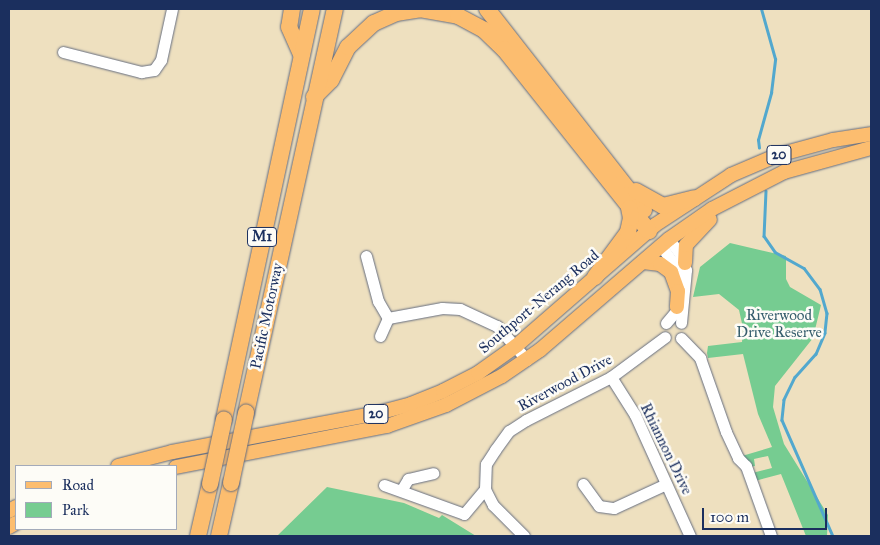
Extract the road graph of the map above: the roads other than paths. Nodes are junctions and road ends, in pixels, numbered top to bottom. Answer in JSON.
{"nodes":[{"id":1,"x":172,"y":9,"type":"edge"},
{"id":2,"x":292,"y":9,"type":"edge"},
{"id":3,"x":312,"y":9,"type":"edge"},
{"id":4,"x":335,"y":9,"type":"edge"},
{"id":5,"x":487,"y":9,"type":"edge"},
{"id":6,"x":63,"y":52,"type":"dead end"},
{"id":7,"x":301,"y":54,"type":"junction"},
{"id":8,"x":314,"y":97,"type":"junction"},
{"id":9,"x":871,"y":134,"type":"edge"},
{"id":10,"x":871,"y":148,"type":"edge"},
{"id":11,"x":619,"y":176,"type":"junction"},
{"id":12,"x":739,"y":194,"type":"junction"},
{"id":13,"x":694,"y":198,"type":"junction"},
{"id":14,"x":629,"y":208,"type":"junction"},
{"id":15,"x":652,"y":228,"type":"junction"},
{"id":16,"x":665,"y":242,"type":"junction"},
{"id":17,"x":366,"y":256,"type":"dead end"},
{"id":18,"x":643,"y":262,"type":"junction"},
{"id":19,"x":685,"y":263,"type":"junction"},
{"id":20,"x":595,"y":277,"type":"junction"},
{"id":21,"x":677,"y":307,"type":"junction"},
{"id":22,"x":388,"y":318,"type":"junction"},
{"id":23,"x":666,"y":323,"type":"junction"},
{"id":24,"x":681,"y":323,"type":"junction"},
{"id":25,"x":380,"y":336,"type":"dead end"},
{"id":26,"x":665,"y":337,"type":"junction"},
{"id":27,"x":681,"y":338,"type":"junction"},
{"id":28,"x":516,"y":346,"type":"junction"},
{"id":29,"x":527,"y":360,"type":"junction"},
{"id":30,"x":611,"y":377,"type":"junction"},
{"id":31,"x":122,"y":465,"type":"edge"},
{"id":32,"x":178,"y":467,"type":"edge"},
{"id":33,"x":432,"y":473,"type":"dead end"},
{"id":34,"x":583,"y":484,"type":"dead end"},
{"id":35,"x":384,"y":485,"type":"dead end"},
{"id":36,"x":664,"y":485,"type":"junction"},
{"id":37,"x":402,"y":489,"type":"junction"},
{"id":38,"x":485,"y":489,"type":"junction"},
{"id":39,"x":198,"y":536,"type":"edge"},
{"id":40,"x":218,"y":536,"type":"edge"},
{"id":41,"x":524,"y":536,"type":"edge"},
{"id":42,"x":690,"y":536,"type":"edge"},
{"id":43,"x":771,"y":536,"type":"edge"}],
"edges":[{"from":1,"to":6,"type":"street"},
{"from":2,"to":7,"type":"highway"},
{"from":3,"to":7,"type":"highway","name":"Pacific Motorway","number":"M1"},
{"from":4,"to":8,"type":"highway","name":"Pacific Motorway","number":"M1"},
{"from":5,"to":11,"type":"highway"},
{"from":7,"to":39,"type":"highway","name":"Pacific Motorway","number":"M1","bridge":true},
{"from":8,"to":14,"type":"highway"},
{"from":8,"to":40,"type":"highway","name":"Pacific Motorway","number":"M1","bridge":true},
{"from":9,"to":13,"type":"main road","name":"Southport-Nerang Road","number":"20"},
{"from":10,"to":12,"type":"main road","number":"20"},
{"from":11,"to":13,"type":"highway"},
{"from":11,"to":15,"type":"highway"},
{"from":12,"to":16,"type":"main road","number":"20"},
{"from":12,"to":19,"type":"main road"},
{"from":13,"to":15,"type":"main road","name":"Southport-Nerang Road","number":"20"},
{"from":14,"to":15,"type":"highway"},
{"from":14,"to":20,"type":"highway"},
{"from":15,"to":16,"type":"main road"},
{"from":15,"to":20,"type":"main road","name":"Southport-Nerang Road","number":"20"},
{"from":16,"to":18,"type":"main road","number":"20"},
{"from":16,"to":19,"type":"street"},
{"from":16,"to":21,"type":"street"},
{"from":17,"to":22,"type":"street"},
{"from":18,"to":21,"type":"main road"},
{"from":18,"to":29,"type":"main road","number":"20"},
{"from":19,"to":24,"type":"street"},
{"from":20,"to":28,"type":"main road","name":"Southport-Nerang Road","number":"20"},
{"from":21,"to":23,"type":"street"},
{"from":22,"to":25,"type":"street"},
{"from":22,"to":28,"type":"street"},
{"from":23,"to":24,"type":"street"},
{"from":23,"to":26,"type":"street"},
{"from":24,"to":27,"type":"street"},
{"from":26,"to":27,"type":"street"},
{"from":26,"to":30,"type":"street","name":"Riverwood Drive"},
{"from":27,"to":43,"type":"street"},
{"from":28,"to":29,"type":"street"},
{"from":28,"to":31,"type":"main road","name":"Southport-Nerang Road","number":"20"},
{"from":29,"to":32,"type":"main road","number":"20"},
{"from":30,"to":36,"type":"street","name":"Rhiannon Drive"},
{"from":30,"to":38,"type":"street","name":"Riverwood Drive"},
{"from":33,"to":37,"type":"street"},
{"from":34,"to":36,"type":"street"},
{"from":35,"to":37,"type":"street"},
{"from":36,"to":42,"type":"street","name":"Rhiannon Drive"},
{"from":37,"to":38,"type":"street"},
{"from":38,"to":41,"type":"street"}]}
